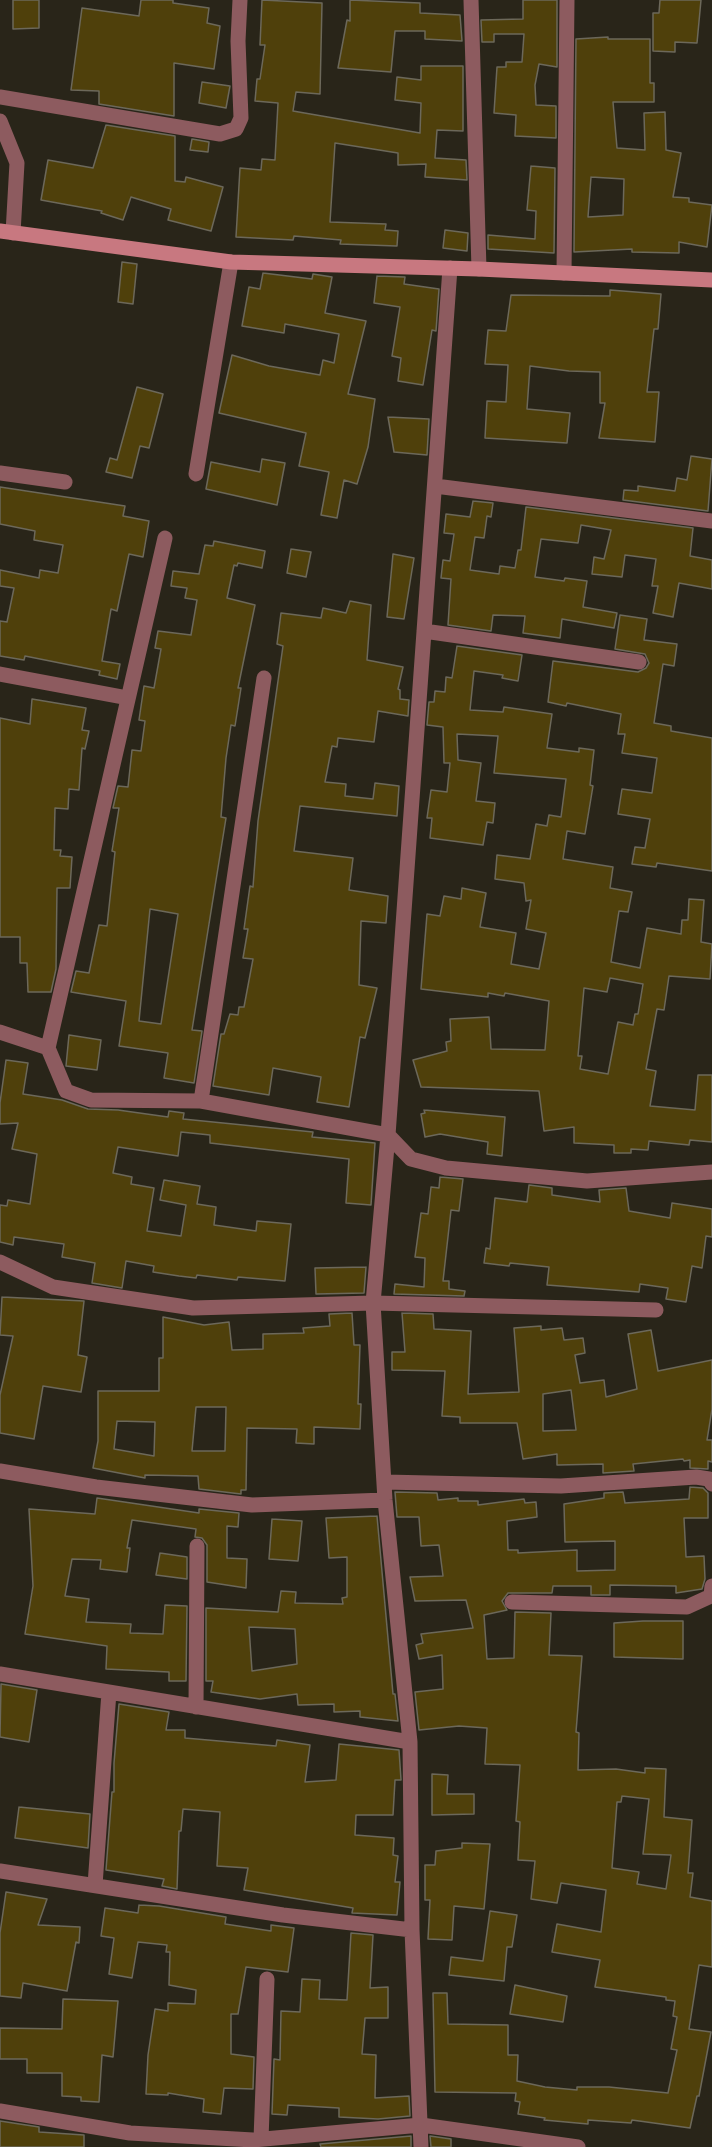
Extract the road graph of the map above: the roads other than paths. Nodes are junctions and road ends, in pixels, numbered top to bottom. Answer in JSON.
{"nodes":[{"id":1,"x":240,"y":0,"type":"edge"},
{"id":2,"x":471,"y":0,"type":"edge"},
{"id":3,"x":567,"y":0,"type":"edge"},
{"id":4,"x":0,"y":97,"type":"edge"},
{"id":5,"x":0,"y":121,"type":"edge"},
{"id":6,"x":6,"y":232,"type":"edge"},
{"id":7,"x":231,"y":262,"type":"junction"},
{"id":8,"x":450,"y":268,"type":"junction"},
{"id":9,"x":479,"y":269,"type":"junction"},
{"id":10,"x":564,"y":273,"type":"junction"},
{"id":11,"x":712,"y":280,"type":"edge"},
{"id":12,"x":0,"y":473,"type":"edge"},
{"id":13,"x":196,"y":474,"type":"dead end"},
{"id":14,"x":65,"y":482,"type":"dead end"},
{"id":15,"x":435,"y":486,"type":"junction"},
{"id":16,"x":712,"y":521,"type":"edge"},
{"id":17,"x":165,"y":538,"type":"dead end"},
{"id":18,"x":424,"y":631,"type":"junction"},
{"id":19,"x":639,"y":662,"type":"dead end"},
{"id":20,"x":0,"y":674,"type":"edge"},
{"id":21,"x":264,"y":678,"type":"dead end"},
{"id":22,"x":128,"y":698,"type":"junction"},
{"id":23,"x":0,"y":1032,"type":"edge"},
{"id":24,"x":48,"y":1048,"type":"junction"},
{"id":25,"x":201,"y":1101,"type":"junction"},
{"id":26,"x":388,"y":1136,"type":"junction"},
{"id":27,"x":712,"y":1172,"type":"edge"},
{"id":28,"x":0,"y":1262,"type":"edge"},
{"id":29,"x":373,"y":1303,"type":"junction"},
{"id":30,"x":656,"y":1310,"type":"dead end"},
{"id":31,"x":0,"y":1471,"type":"edge"},
{"id":32,"x":385,"y":1482,"type":"junction"},
{"id":33,"x":712,"y":1484,"type":"edge"},
{"id":34,"x":386,"y":1500,"type":"junction"},
{"id":35,"x":197,"y":1546,"type":"dead end"},
{"id":36,"x":712,"y":1586,"type":"edge"},
{"id":37,"x":512,"y":1602,"type":"dead end"},
{"id":38,"x":0,"y":1674,"type":"edge"},
{"id":39,"x":109,"y":1692,"type":"junction"},
{"id":40,"x":196,"y":1707,"type":"junction"},
{"id":41,"x":410,"y":1742,"type":"junction"},
{"id":42,"x":0,"y":1871,"type":"edge"},
{"id":43,"x":95,"y":1885,"type":"junction"},
{"id":44,"x":412,"y":1930,"type":"junction"},
{"id":45,"x":267,"y":1979,"type":"dead end"},
{"id":46,"x":0,"y":2111,"type":"edge"},
{"id":47,"x":421,"y":2125,"type":"junction"},
{"id":48,"x":261,"y":2139,"type":"junction"},
{"id":49,"x":421,"y":2147,"type":"edge"},
{"id":50,"x":578,"y":2147,"type":"edge"}],
"edges":[{"from":1,"to":4,"type":"street"},
{"from":2,"to":9,"type":"street"},
{"from":3,"to":10,"type":"street"},
{"from":5,"to":6,"type":"street"},
{"from":6,"to":7,"type":"street"},
{"from":7,"to":8,"type":"street"},
{"from":7,"to":13,"type":"street"},
{"from":8,"to":9,"type":"street"},
{"from":8,"to":15,"type":"street"},
{"from":9,"to":10,"type":"street"},
{"from":10,"to":11,"type":"street"},
{"from":12,"to":14,"type":"street"},
{"from":15,"to":16,"type":"street"},
{"from":15,"to":18,"type":"street"},
{"from":17,"to":22,"type":"street"},
{"from":18,"to":19,"type":"street"},
{"from":18,"to":26,"type":"street"},
{"from":20,"to":22,"type":"street"},
{"from":21,"to":25,"type":"street"},
{"from":22,"to":24,"type":"street"},
{"from":23,"to":24,"type":"street"},
{"from":24,"to":25,"type":"street"},
{"from":25,"to":26,"type":"street"},
{"from":26,"to":27,"type":"street"},
{"from":26,"to":29,"type":"street"},
{"from":28,"to":29,"type":"street"},
{"from":29,"to":30,"type":"street"},
{"from":29,"to":32,"type":"street"},
{"from":31,"to":34,"type":"street"},
{"from":32,"to":33,"type":"street"},
{"from":32,"to":34,"type":"street"},
{"from":34,"to":41,"type":"street"},
{"from":35,"to":40,"type":"street"},
{"from":36,"to":37,"type":"street"},
{"from":38,"to":39,"type":"street"},
{"from":39,"to":40,"type":"street"},
{"from":39,"to":43,"type":"street"},
{"from":40,"to":41,"type":"street"},
{"from":41,"to":44,"type":"street"},
{"from":42,"to":43,"type":"street"},
{"from":43,"to":44,"type":"street"},
{"from":44,"to":47,"type":"street"},
{"from":45,"to":48,"type":"street"},
{"from":46,"to":48,"type":"street"},
{"from":47,"to":48,"type":"street"},
{"from":47,"to":49,"type":"street"},
{"from":47,"to":50,"type":"street"}]}
